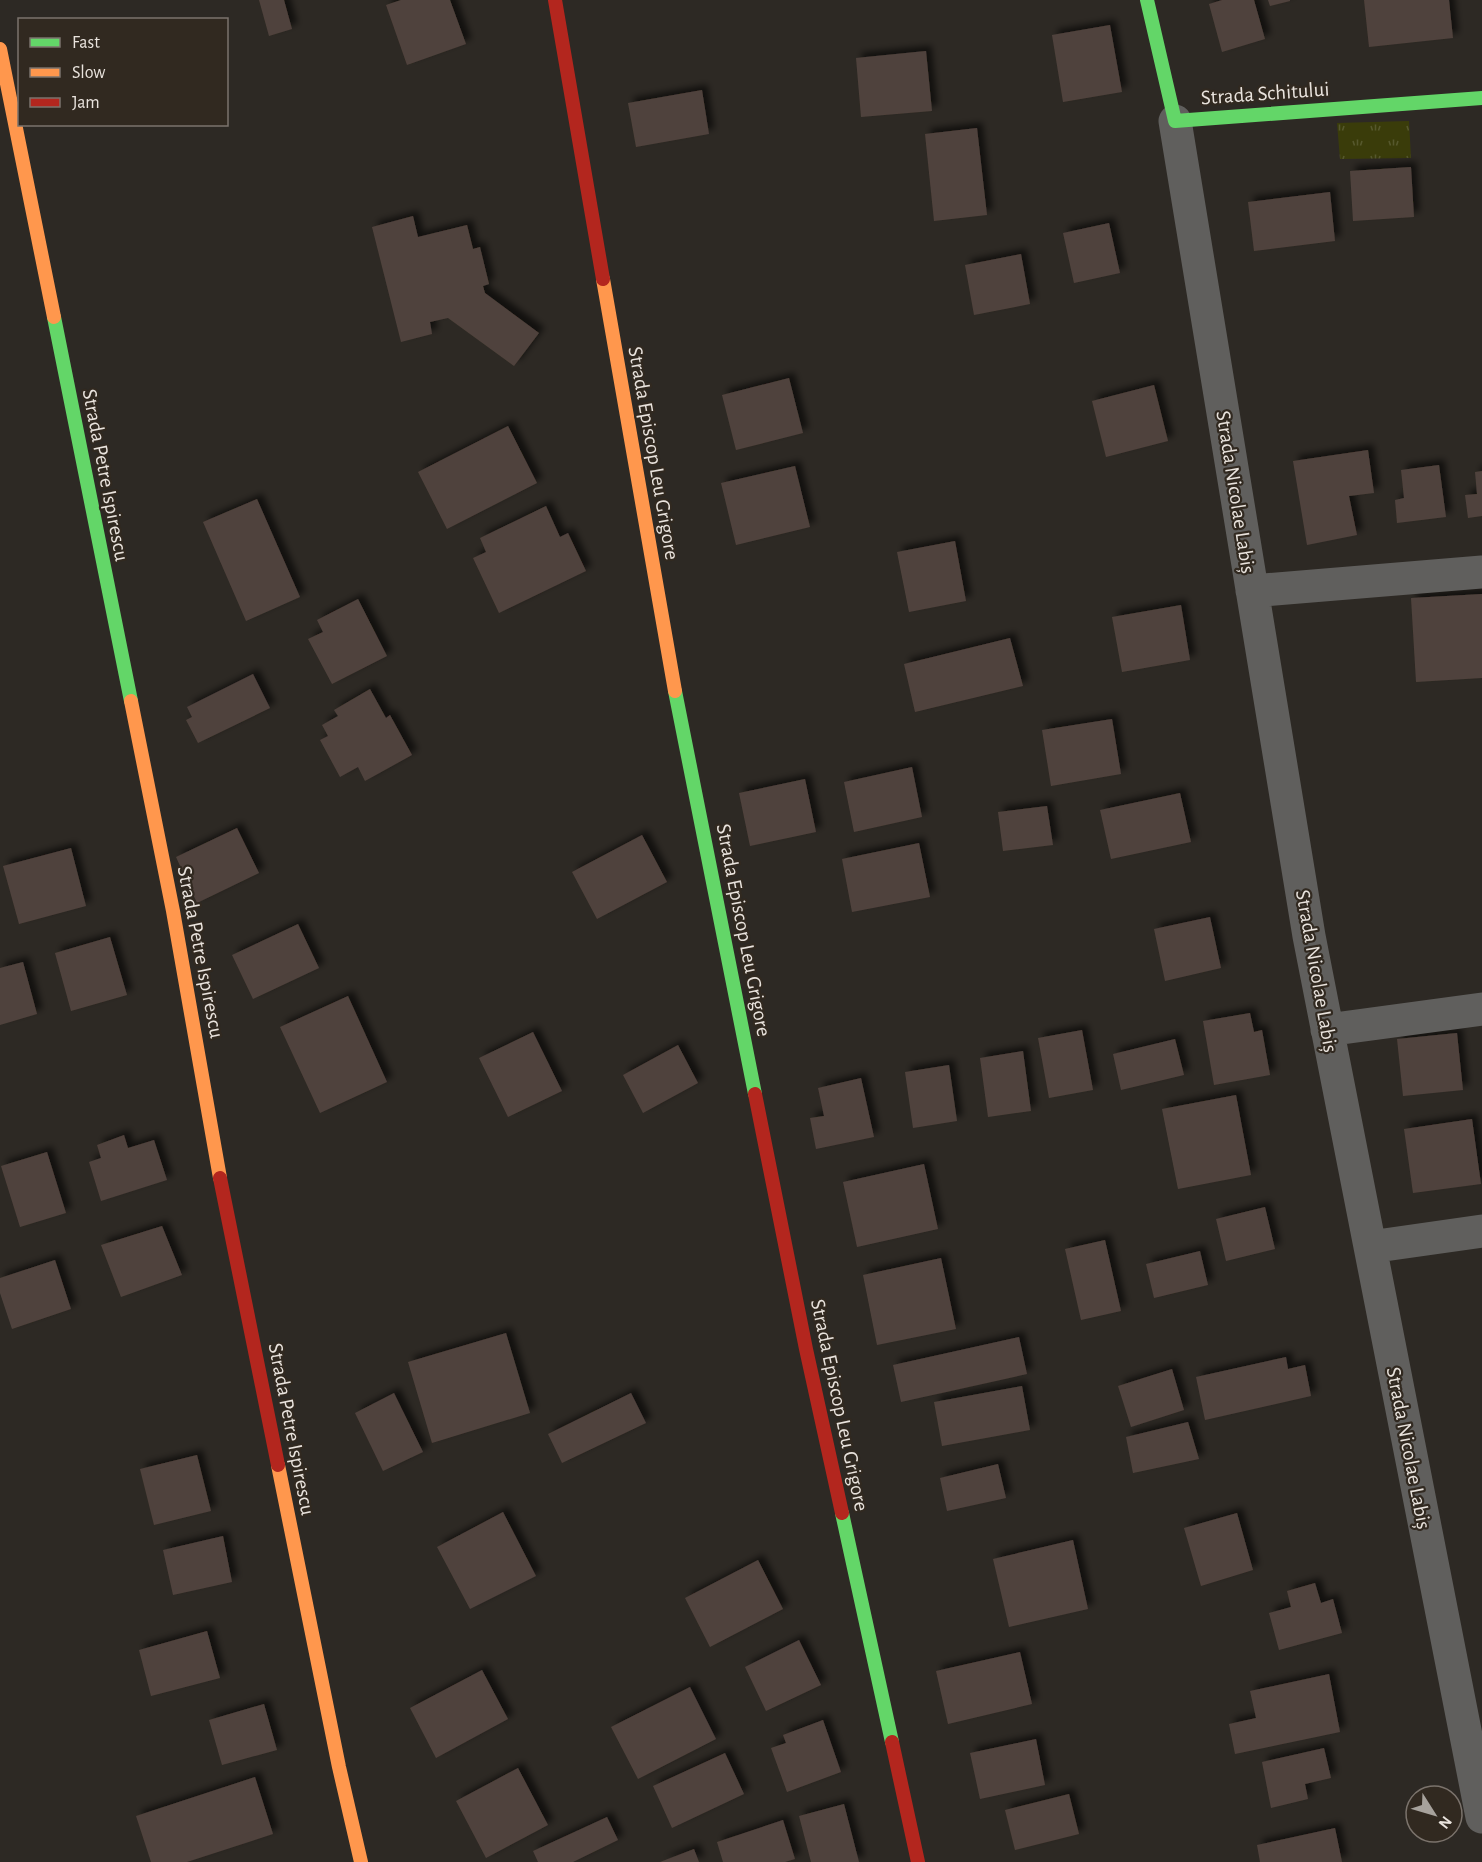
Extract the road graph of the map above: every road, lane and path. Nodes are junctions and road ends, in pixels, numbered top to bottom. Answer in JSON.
{"nodes":[{"id":1,"x":555,"y":0,"type":"edge"},
{"id":2,"x":1147,"y":0,"type":"edge"},
{"id":3,"x":0,"y":49,"type":"edge"},
{"id":4,"x":1482,"y":98,"type":"edge"},
{"id":5,"x":1175,"y":121,"type":"junction"},
{"id":6,"x":1482,"y":572,"type":"edge"},
{"id":7,"x":1252,"y":591,"type":"junction"},
{"id":8,"x":1482,"y":1009,"type":"edge"},
{"id":9,"x":1327,"y":1030,"type":"junction"},
{"id":10,"x":1482,"y":1231,"type":"edge"},
{"id":11,"x":1370,"y":1247,"type":"junction"},
{"id":12,"x":1482,"y":1817,"type":"edge"},
{"id":13,"x":361,"y":1862,"type":"edge"},
{"id":14,"x":918,"y":1862,"type":"edge"}],
"edges":[{"from":1,"to":14,"type":"street","name":"Strada Episcop Leu Grigore"},
{"from":2,"to":5,"type":"street","name":"Strada Schitului"},
{"from":3,"to":13,"type":"street","name":"Strada Petre Ispirescu"},
{"from":4,"to":5,"type":"street","name":"Strada Schitului"},
{"from":5,"to":7,"type":"street","name":"Strada Nicolae Labiș"},
{"from":6,"to":7,"type":"street"},
{"from":7,"to":9,"type":"street","name":"Strada Nicolae Labiș"},
{"from":8,"to":9,"type":"street"},
{"from":9,"to":11,"type":"street","name":"Strada Nicolae Labiș"},
{"from":10,"to":11,"type":"street"},
{"from":11,"to":12,"type":"street","name":"Strada Nicolae Labiș"}]}
